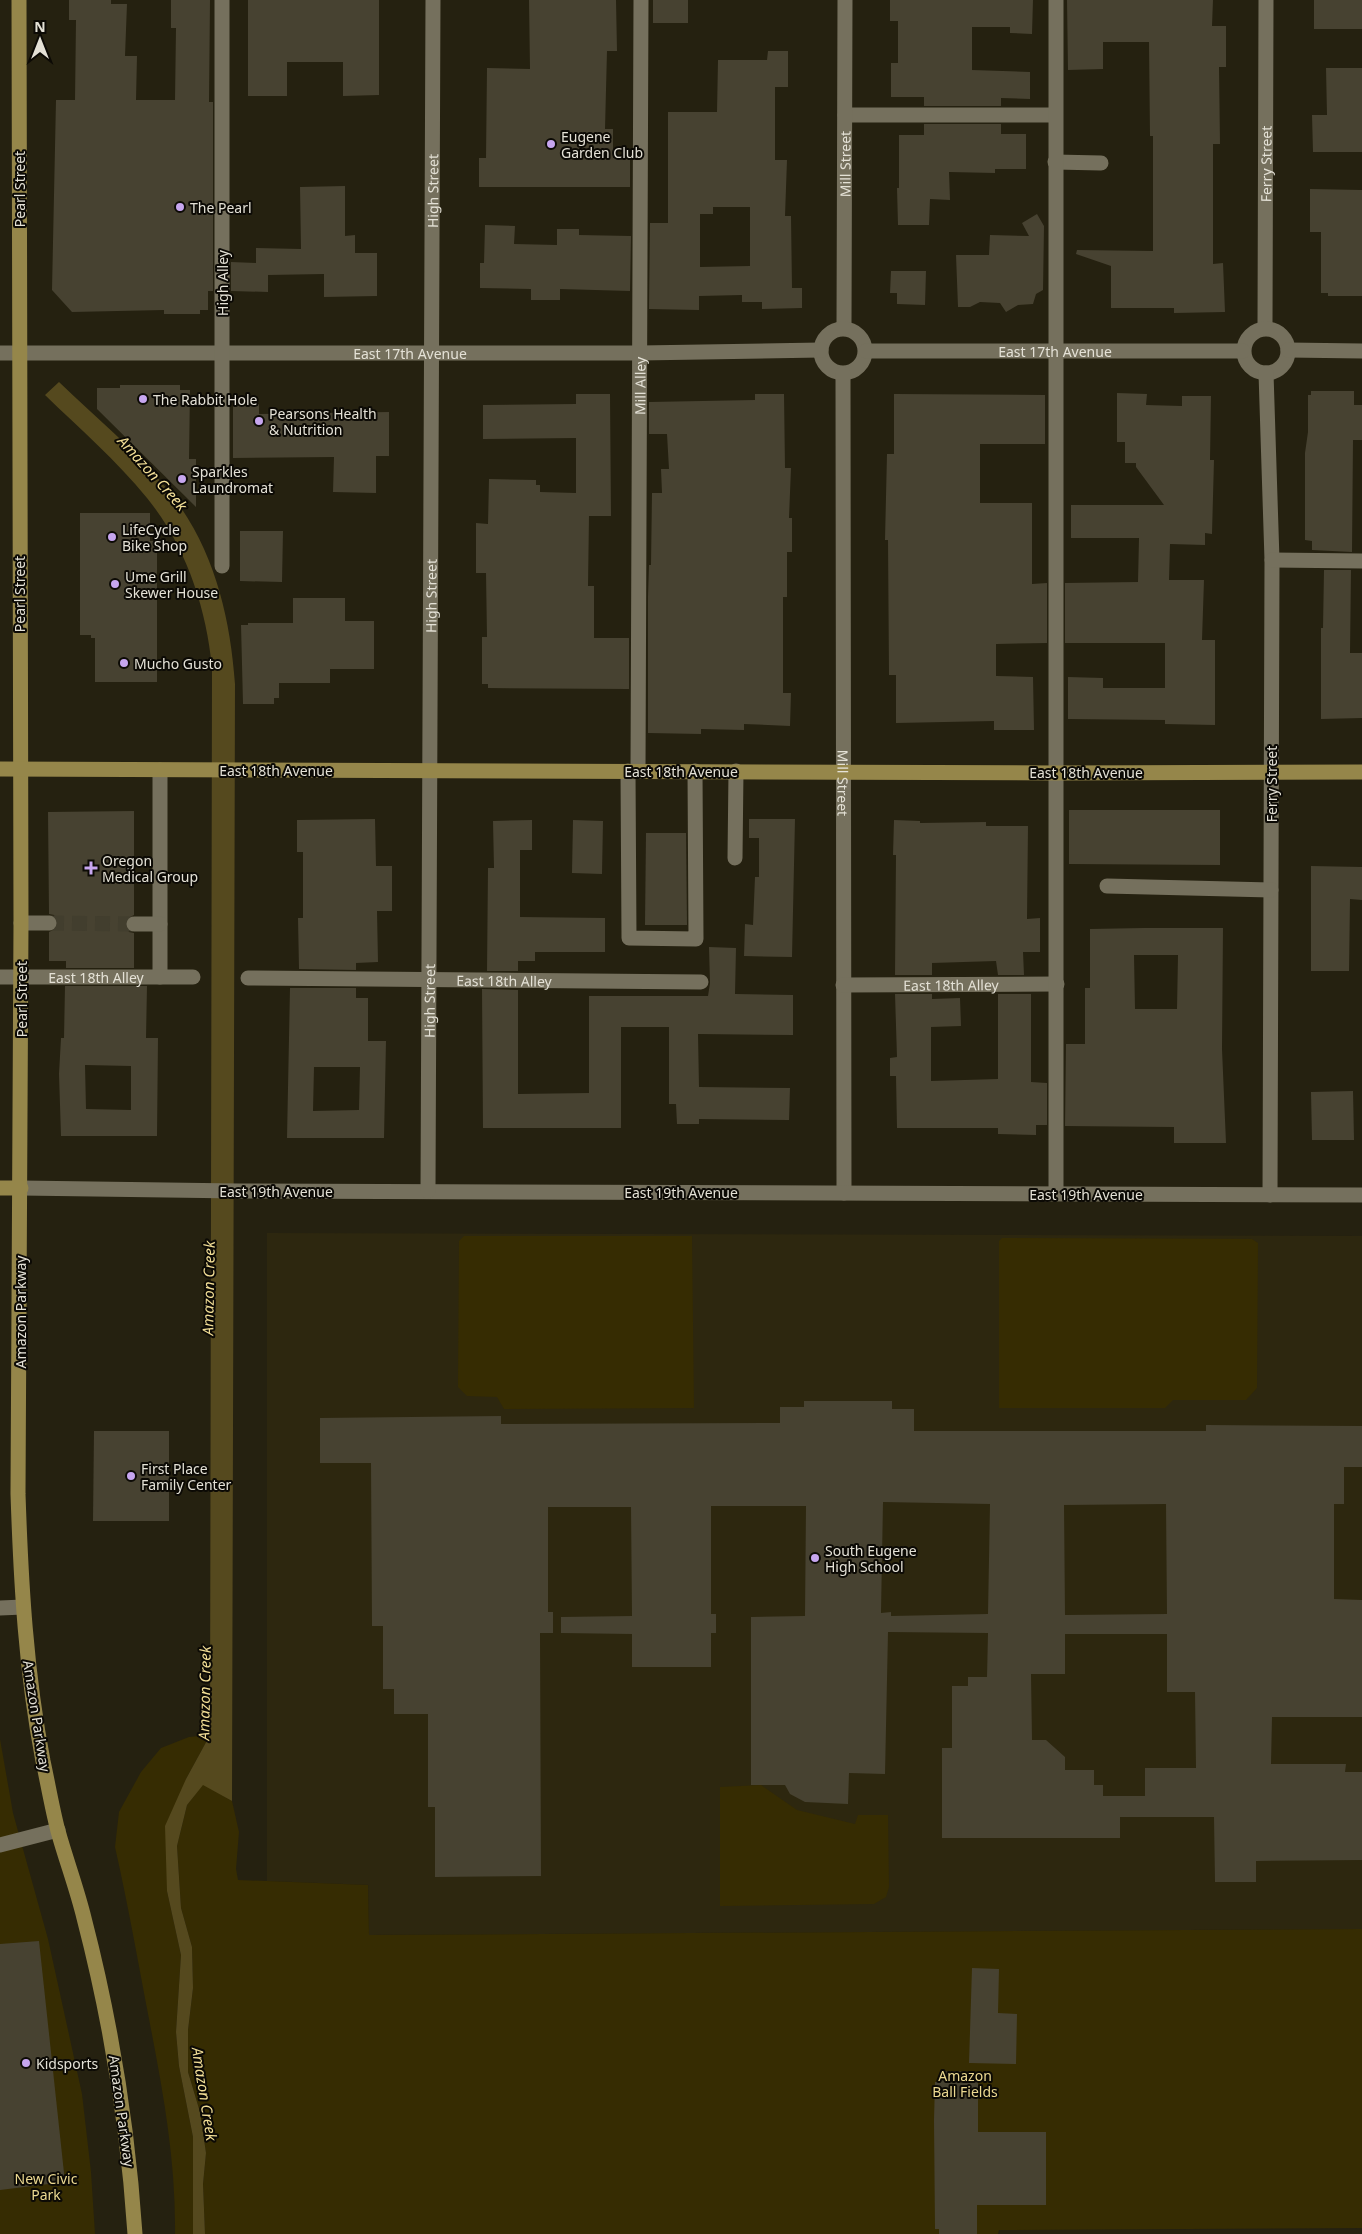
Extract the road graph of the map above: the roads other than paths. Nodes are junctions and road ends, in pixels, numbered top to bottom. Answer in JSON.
{"nodes":[{"id":1,"x":19,"y":0,"type":"edge"},
{"id":2,"x":222,"y":0,"type":"edge"},
{"id":3,"x":433,"y":0,"type":"edge"},
{"id":4,"x":641,"y":0,"type":"edge"},
{"id":5,"x":845,"y":0,"type":"edge"},
{"id":6,"x":1056,"y":0,"type":"edge"},
{"id":7,"x":1266,"y":0,"type":"edge"},
{"id":8,"x":845,"y":115,"type":"junction"},
{"id":9,"x":1055,"y":115,"type":"junction"},
{"id":10,"x":1055,"y":162,"type":"junction"},
{"id":11,"x":1101,"y":163,"type":"dead end"},
{"id":12,"x":844,"y":328,"type":"junction"},
{"id":13,"x":1265,"y":328,"type":"junction"},
{"id":14,"x":821,"y":350,"type":"junction"},
{"id":15,"x":1288,"y":350,"type":"junction"},
{"id":16,"x":1243,"y":351,"type":"junction"},
{"id":17,"x":1362,"y":351,"type":"edge"},
{"id":18,"x":222,"y":352,"type":"junction"},
{"id":19,"x":866,"y":352,"type":"junction"},
{"id":20,"x":0,"y":353,"type":"edge"},
{"id":21,"x":20,"y":353,"type":"junction"},
{"id":22,"x":432,"y":353,"type":"junction"},
{"id":23,"x":640,"y":353,"type":"junction"},
{"id":24,"x":1056,"y":353,"type":"junction"},
{"id":25,"x":1266,"y":373,"type":"junction"},
{"id":26,"x":843,"y":374,"type":"junction"},
{"id":27,"x":1272,"y":560,"type":"junction"},
{"id":28,"x":1362,"y":561,"type":"edge"},
{"id":29,"x":222,"y":566,"type":"dead end"},
{"id":30,"x":0,"y":769,"type":"edge"},
{"id":31,"x":21,"y":769,"type":"junction"},
{"id":32,"x":160,"y":770,"type":"junction"},
{"id":33,"x":430,"y":771,"type":"junction"},
{"id":34,"x":633,"y":771,"type":"junction"},
{"id":35,"x":695,"y":771,"type":"junction"},
{"id":36,"x":736,"y":771,"type":"junction"},
{"id":37,"x":1272,"y":771,"type":"junction"},
{"id":38,"x":844,"y":772,"type":"junction"},
{"id":39,"x":1362,"y":772,"type":"edge"},
{"id":40,"x":1057,"y":773,"type":"junction"},
{"id":41,"x":736,"y":858,"type":"dead end"},
{"id":42,"x":1107,"y":886,"type":"dead end"},
{"id":43,"x":1271,"y":890,"type":"junction"},
{"id":44,"x":21,"y":923,"type":"junction"},
{"id":45,"x":49,"y":923,"type":"tunnel mouth"},
{"id":46,"x":134,"y":924,"type":"tunnel mouth"},
{"id":47,"x":160,"y":924,"type":"junction"},
{"id":48,"x":0,"y":977,"type":"edge"},
{"id":49,"x":21,"y":977,"type":"junction"},
{"id":50,"x":160,"y":977,"type":"junction"},
{"id":51,"x":193,"y":977,"type":"dead end"},
{"id":52,"x":248,"y":978,"type":"dead end"},
{"id":53,"x":429,"y":980,"type":"junction"},
{"id":54,"x":701,"y":982,"type":"dead end"},
{"id":55,"x":1057,"y":984,"type":"junction"},
{"id":56,"x":843,"y":985,"type":"junction"},
{"id":57,"x":0,"y":1188,"type":"edge"},
{"id":58,"x":21,"y":1188,"type":"junction"},
{"id":59,"x":428,"y":1191,"type":"junction"},
{"id":60,"x":844,"y":1192,"type":"junction"},
{"id":61,"x":1056,"y":1194,"type":"junction"},
{"id":62,"x":1270,"y":1195,"type":"junction"},
{"id":63,"x":1362,"y":1195,"type":"edge"},
{"id":64,"x":23,"y":1607,"type":"junction"},
{"id":65,"x":0,"y":1608,"type":"edge"},
{"id":66,"x":58,"y":1830,"type":"junction"},
{"id":67,"x":0,"y":1845,"type":"edge"},
{"id":68,"x":135,"y":2234,"type":"edge"}],
"edges":[{"from":1,"to":21,"type":"main road","name":"Pearl Street"},
{"from":2,"to":18,"type":"street","name":"High Alley"},
{"from":3,"to":22,"type":"street","name":"High Street"},
{"from":4,"to":23,"type":"street","name":"Mill Alley"},
{"from":5,"to":8,"type":"street","name":"Mill Street"},
{"from":6,"to":9,"type":"street"},
{"from":7,"to":13,"type":"street","name":"Ferry Street"},
{"from":8,"to":9,"type":"street"},
{"from":8,"to":12,"type":"street","name":"Mill Street"},
{"from":9,"to":10,"type":"street"},
{"from":10,"to":11,"type":"street"},
{"from":10,"to":24,"type":"street"},
{"from":12,"to":14,"type":"street"},
{"from":12,"to":19,"type":"street"},
{"from":13,"to":15,"type":"street"},
{"from":13,"to":16,"type":"street"},
{"from":14,"to":23,"type":"street","name":"East 17th Avenue"},
{"from":14,"to":26,"type":"street"},
{"from":15,"to":17,"type":"street"},
{"from":15,"to":25,"type":"street"},
{"from":16,"to":24,"type":"street","name":"East 17th Avenue"},
{"from":16,"to":25,"type":"street"},
{"from":18,"to":21,"type":"street","name":"East 17th Avenue"},
{"from":18,"to":22,"type":"street","name":"East 17th Avenue"},
{"from":18,"to":29,"type":"street","name":"High Alley"},
{"from":19,"to":24,"type":"street","name":"East 17th Avenue"},
{"from":19,"to":26,"type":"street"},
{"from":20,"to":21,"type":"street","name":"East 17th Avenue"},
{"from":21,"to":31,"type":"main road","name":"Pearl Street"},
{"from":22,"to":23,"type":"street","name":"East 17th Avenue"},
{"from":22,"to":33,"type":"street","name":"High Street"},
{"from":23,"to":34,"type":"street","name":"Mill Alley"},
{"from":24,"to":40,"type":"street"},
{"from":25,"to":27,"type":"street","name":"Ferry Street"},
{"from":26,"to":38,"type":"street","name":"Mill Street"},
{"from":27,"to":28,"type":"street"},
{"from":27,"to":37,"type":"street","name":"Ferry Street"},
{"from":30,"to":31,"type":"main road","name":"East 18th Avenue"},
{"from":31,"to":32,"type":"main road","name":"East 18th Avenue"},
{"from":31,"to":44,"type":"main road","name":"Pearl Street"},
{"from":32,"to":33,"type":"main road","name":"East 18th Avenue"},
{"from":32,"to":47,"type":"street"},
{"from":33,"to":34,"type":"main road","name":"East 18th Avenue"},
{"from":33,"to":53,"type":"street","name":"High Street"},
{"from":34,"to":35,"type":"main road","name":"East 18th Avenue"},
{"from":34,"to":35,"type":"street","name":"Mill Alley"},
{"from":35,"to":36,"type":"main road","name":"East 18th Avenue"},
{"from":36,"to":38,"type":"main road","name":"East 18th Avenue"},
{"from":36,"to":41,"type":"street"},
{"from":37,"to":39,"type":"main road","name":"East 18th Avenue"},
{"from":37,"to":40,"type":"main road","name":"East 18th Avenue"},
{"from":37,"to":43,"type":"street","name":"Ferry Street"},
{"from":38,"to":40,"type":"main road","name":"East 18th Avenue"},
{"from":38,"to":56,"type":"street","name":"Mill Street"},
{"from":40,"to":55,"type":"street"},
{"from":42,"to":43,"type":"street"},
{"from":43,"to":62,"type":"street","name":"Ferry Street"},
{"from":44,"to":45,"type":"street"},
{"from":44,"to":49,"type":"main road","name":"Pearl Street"},
{"from":46,"to":47,"type":"street"},
{"from":47,"to":50,"type":"street"},
{"from":48,"to":49,"type":"street","name":"East 18th Alley"},
{"from":49,"to":50,"type":"street","name":"East 18th Alley"},
{"from":49,"to":58,"type":"main road","name":"Pearl Street"},
{"from":50,"to":51,"type":"street","name":"East 18th Alley"},
{"from":52,"to":53,"type":"street","name":"East 18th Alley"},
{"from":53,"to":54,"type":"street","name":"East 18th Alley"},
{"from":53,"to":59,"type":"street","name":"High Street"},
{"from":55,"to":56,"type":"street","name":"East 18th Alley"},
{"from":55,"to":61,"type":"street"},
{"from":56,"to":60,"type":"street","name":"Mill Street"},
{"from":57,"to":58,"type":"main road","name":"East 19th Avenue"},
{"from":58,"to":59,"type":"street","name":"East 19th Avenue"},
{"from":58,"to":64,"type":"main road","name":"Amazon Parkway"},
{"from":59,"to":60,"type":"street","name":"East 19th Avenue"},
{"from":60,"to":61,"type":"street","name":"East 19th Avenue"},
{"from":61,"to":62,"type":"street","name":"East 19th Avenue"},
{"from":62,"to":63,"type":"street","name":"East 19th Avenue"},
{"from":64,"to":65,"type":"street"},
{"from":64,"to":66,"type":"main road","name":"Amazon Parkway"},
{"from":66,"to":67,"type":"street"},
{"from":66,"to":68,"type":"main road","name":"Amazon Parkway"}]}
